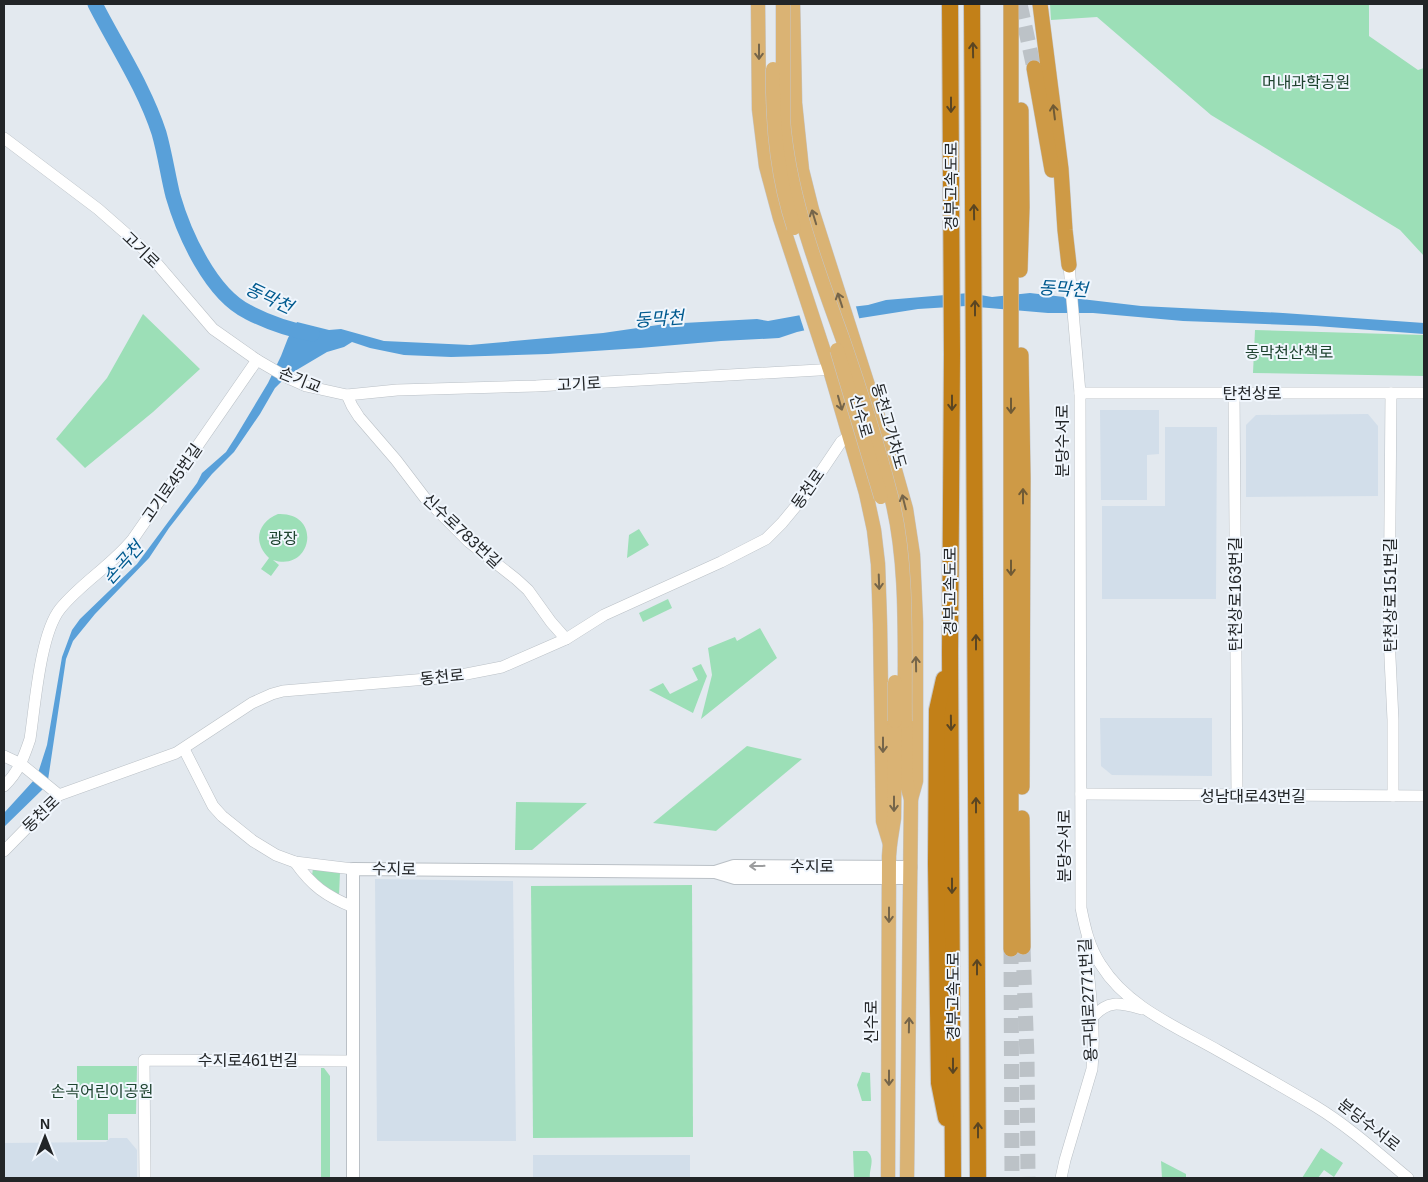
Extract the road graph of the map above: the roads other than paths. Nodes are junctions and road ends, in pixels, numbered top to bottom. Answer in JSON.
{"nodes":[{"id":1,"x":758,"y":4,"type":"edge"},
{"id":2,"x":773,"y":4,"type":"edge"},
{"id":3,"x":782,"y":4,"type":"edge"},
{"id":4,"x":793,"y":4,"type":"edge"},
{"id":5,"x":950,"y":4,"type":"edge"},
{"id":6,"x":972,"y":4,"type":"edge"},
{"id":7,"x":1011,"y":4,"type":"edge"},
{"id":8,"x":1019,"y":4,"type":"edge"},
{"id":9,"x":1040,"y":4,"type":"edge"},
{"id":10,"x":1034,"y":68,"type":"tunnel mouth"},
{"id":11,"x":4,"y":138,"type":"edge"},
{"id":12,"x":1065,"y":230,"type":"junction"},
{"id":13,"x":1016,"y":253,"type":"junction"},
{"id":14,"x":1069,"y":265,"type":"joint"},
{"id":15,"x":257,"y":360,"type":"junction"},
{"id":16,"x":862,"y":367,"type":"junction"},
{"id":17,"x":272,"y":368,"type":"joint"},
{"id":18,"x":830,"y":370,"type":"junction"},
{"id":19,"x":328,"y":391,"type":"joint"},
{"id":20,"x":1080,"y":393,"type":"junction"},
{"id":21,"x":1234,"y":393,"type":"junction"},
{"id":22,"x":1391,"y":393,"type":"junction"},
{"id":23,"x":1424,"y":393,"type":"edge"},
{"id":24,"x":347,"y":395,"type":"junction"},
{"id":25,"x":849,"y":436,"type":"junction"},
{"id":26,"x":885,"y":436,"type":"junction"},
{"id":27,"x":566,"y":639,"type":"junction"},
{"id":28,"x":900,"y":721,"type":"junction"},
{"id":29,"x":184,"y":749,"type":"junction"},
{"id":30,"x":4,"y":756,"type":"edge"},
{"id":31,"x":21,"y":764,"type":"junction"},
{"id":32,"x":4,"y":786,"type":"edge"},
{"id":33,"x":56,"y":793,"type":"junction"},
{"id":34,"x":1081,"y":794,"type":"junction"},
{"id":35,"x":1237,"y":796,"type":"junction"},
{"id":36,"x":1393,"y":796,"type":"junction"},
{"id":37,"x":1424,"y":796,"type":"edge"},
{"id":38,"x":911,"y":799,"type":"junction"},
{"id":39,"x":890,"y":844,"type":"junction"},
{"id":40,"x":4,"y":851,"type":"edge"},
{"id":41,"x":295,"y":862,"type":"junction"},
{"id":42,"x":353,"y":869,"type":"junction"},
{"id":43,"x":889,"y":872,"type":"junction"},
{"id":44,"x":910,"y":872,"type":"junction"},
{"id":45,"x":353,"y":907,"type":"junction"},
{"id":46,"x":1081,"y":908,"type":"junction"},
{"id":47,"x":1017,"y":948,"type":"tunnel mouth"},
{"id":48,"x":1144,"y":1009,"type":"junction"},
{"id":49,"x":1092,"y":1018,"type":"junction"},
{"id":50,"x":353,"y":1061,"type":"junction"},
{"id":51,"x":145,"y":1178,"type":"edge"},
{"id":52,"x":353,"y":1178,"type":"edge"},
{"id":53,"x":888,"y":1178,"type":"edge"},
{"id":54,"x":907,"y":1178,"type":"edge"},
{"id":55,"x":953,"y":1178,"type":"edge"},
{"id":56,"x":978,"y":1178,"type":"edge"},
{"id":57,"x":1061,"y":1178,"type":"edge"},
{"id":58,"x":1408,"y":1178,"type":"edge"}],
"edges":[{"from":1,"to":18,"type":"main road","name":"신수로","one_way":true},
{"from":2,"to":28,"type":"main road","name":"동천고가차도","bridge":true},
{"from":3,"to":28,"type":"main road","name":"동천고가차도","bridge":true},
{"from":16,"to":4,"type":"main road","name":"신수로","one_way":true},
{"from":5,"to":55,"type":"highway","name":"경부고속도로","one_way":true},
{"from":56,"to":6,"type":"highway","name":"경부고속도로","one_way":true},
{"from":7,"to":13,"type":"highway"},
{"from":8,"to":13,"type":"highway"},
{"from":12,"to":9,"type":"highway","one_way":true},
{"from":10,"to":12,"type":"highway"},
{"from":11,"to":15,"type":"street","name":"고기로"},
{"from":12,"to":14,"type":"highway"},
{"from":13,"to":47,"type":"highway"},
{"from":14,"to":20,"type":"street","name":"분당수서로"},
{"from":15,"to":17,"type":"street","name":"고기로"},
{"from":15,"to":31,"type":"street","name":"고기로45번길"},
{"from":16,"to":18,"type":"street","name":"고기로"},
{"from":16,"to":26,"type":"main road","name":"신수로"},
{"from":17,"to":19,"type":"street","name":"손기교"},
{"from":18,"to":24,"type":"street","name":"고기로"},
{"from":18,"to":25,"type":"main road","name":"신수로","one_way":true},
{"from":19,"to":24,"type":"street","name":"고기로"},
{"from":20,"to":21,"type":"street","name":"탄천상로"},
{"from":20,"to":34,"type":"street","name":"분당수서로"},
{"from":21,"to":22,"type":"street","name":"탄천상로"},
{"from":21,"to":35,"type":"street","name":"탄천상로163번길"},
{"from":22,"to":23,"type":"street","name":"탄천상로"},
{"from":22,"to":36,"type":"street","name":"탄천상로151번길"},
{"from":24,"to":27,"type":"street","name":"신수로783번길"},
{"from":25,"to":26,"type":"street"},
{"from":25,"to":27,"type":"street","name":"동천로"},
{"from":25,"to":39,"type":"main road","name":"신수로","one_way":true},
{"from":38,"to":26,"type":"main road","name":"신수로","one_way":true},
{"from":27,"to":29,"type":"street","name":"동천로"},
{"from":28,"to":38,"type":"main road","name":"동천고가차도"},
{"from":28,"to":39,"type":"main road","name":"동천고가차도","one_way":true},
{"from":29,"to":33,"type":"street","name":"동천로"},
{"from":29,"to":41,"type":"street"},
{"from":30,"to":31,"type":"street"},
{"from":31,"to":32,"type":"street","name":"고기로45번길"},
{"from":31,"to":33,"type":"street"},
{"from":33,"to":40,"type":"street","name":"동천로"},
{"from":34,"to":35,"type":"street","name":"성남대로43번길"},
{"from":34,"to":46,"type":"street","name":"분당수서로"},
{"from":35,"to":36,"type":"street","name":"성남대로43번길"},
{"from":36,"to":37,"type":"street","name":"성남대로43번길"},
{"from":38,"to":44,"type":"main road","name":"동천고가차도"},
{"from":39,"to":43,"type":"main road","name":"동천고가차도"},
{"from":41,"to":42,"type":"street"},
{"from":41,"to":45,"type":"street"},
{"from":42,"to":43,"type":"main road","name":"수지로"},
{"from":42,"to":45,"type":"main road","name":"수지로"},
{"from":43,"to":44,"type":"main road","name":"수지로"},
{"from":43,"to":53,"type":"main road","name":"신수로","one_way":true},
{"from":54,"to":44,"type":"main road","one_way":true},
{"from":45,"to":50,"type":"main road","name":"수지로"},
{"from":46,"to":48,"type":"street","name":"분당수서로"},
{"from":46,"to":49,"type":"street","name":"용구대로2771번길"},
{"from":48,"to":49,"type":"street"},
{"from":48,"to":58,"type":"street","name":"분당수서로"},
{"from":49,"to":57,"type":"street","name":"용구대로2771번길"},
{"from":50,"to":51,"type":"street","name":"수지로461번길"},
{"from":50,"to":52,"type":"main road","name":"수지로"}]}
